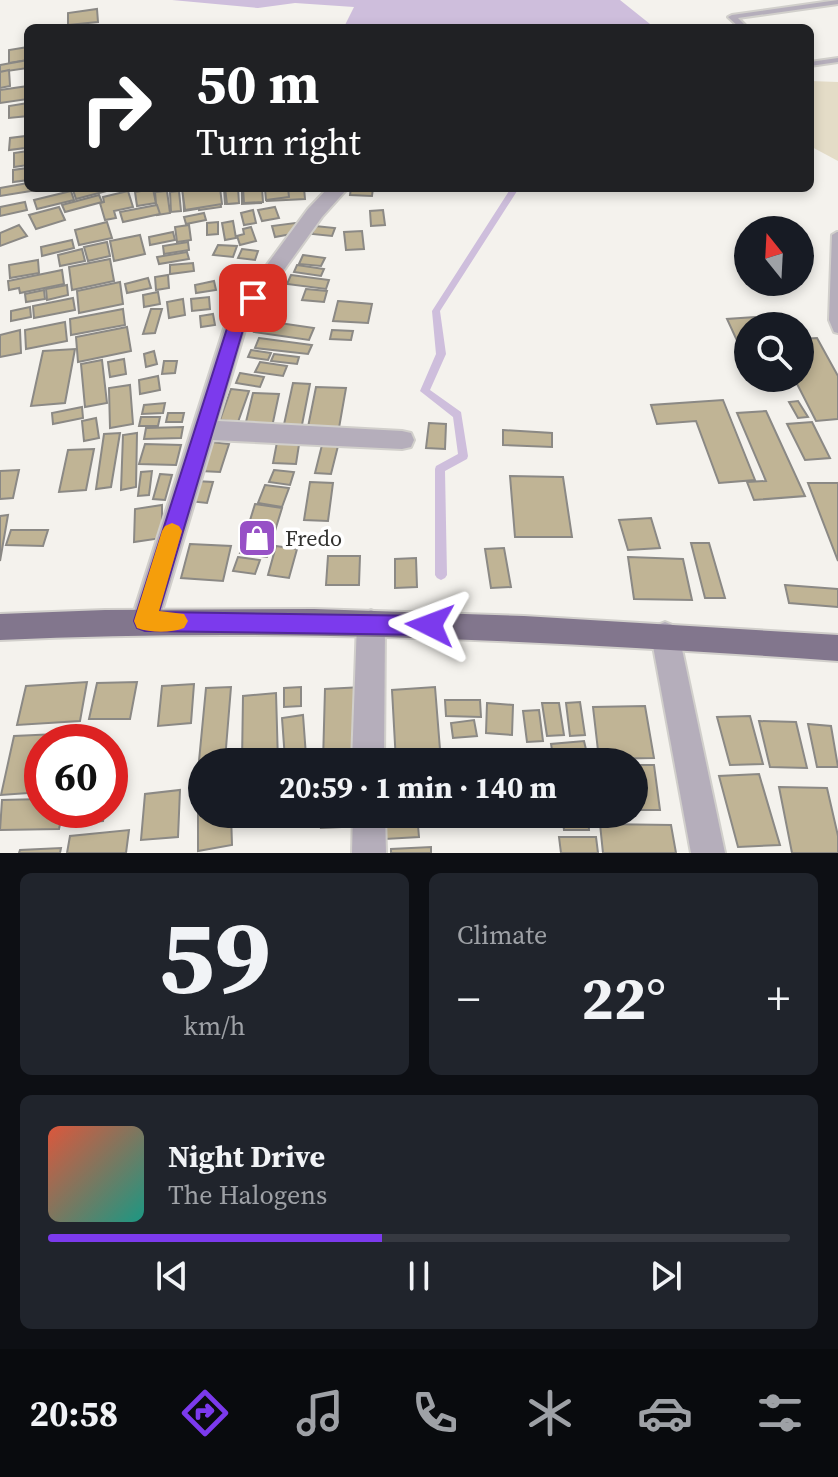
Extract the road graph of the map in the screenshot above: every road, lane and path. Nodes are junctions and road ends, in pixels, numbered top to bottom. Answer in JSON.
{"nodes":[{"id":1,"x":838,"y":2,"type":"edge"},
{"id":2,"x":740,"y":24,"type":"edge"},
{"id":3,"x":838,"y":60,"type":"edge"},
{"id":4,"x":814,"y":63,"type":"edge"},
{"id":5,"x":335,"y":192,"type":"edge"},
{"id":6,"x":837,"y":235,"type":"edge"},
{"id":7,"x":838,"y":329,"type":"edge"},
{"id":8,"x":204,"y":430,"type":"junction"},
{"id":9,"x":402,"y":440,"type":"dead end"},
{"id":10,"x":145,"y":621,"type":"junction"},
{"id":11,"x":371,"y":623,"type":"junction"},
{"id":12,"x":0,"y":627,"type":"edge"},
{"id":13,"x":0,"y":635,"type":"edge"},
{"id":14,"x":665,"y":635,"type":"junction"},
{"id":15,"x":838,"y":648,"type":"edge"},
{"id":16,"x":368,"y":748,"type":"edge"},
{"id":17,"x":369,"y":828,"type":"edge"},
{"id":18,"x":369,"y":853,"type":"edge"},
{"id":19,"x":708,"y":853,"type":"edge"}],
"edges":[{"from":1,"to":2,"type":"lane"},
{"from":3,"to":4,"type":"lane"},
{"from":5,"to":8,"type":"street"},
{"from":6,"to":7,"type":"lane"},
{"from":8,"to":9,"type":"street"},
{"from":8,"to":10,"type":"street"},
{"from":10,"to":11,"type":"main road"},
{"from":10,"to":12,"type":"main road"},
{"from":11,"to":14,"type":"main road"},
{"from":11,"to":16,"type":"street"},
{"from":12,"to":13,"type":"street"},
{"from":14,"to":15,"type":"main road"},
{"from":14,"to":19,"type":"street"},
{"from":17,"to":18,"type":"street"}]}
